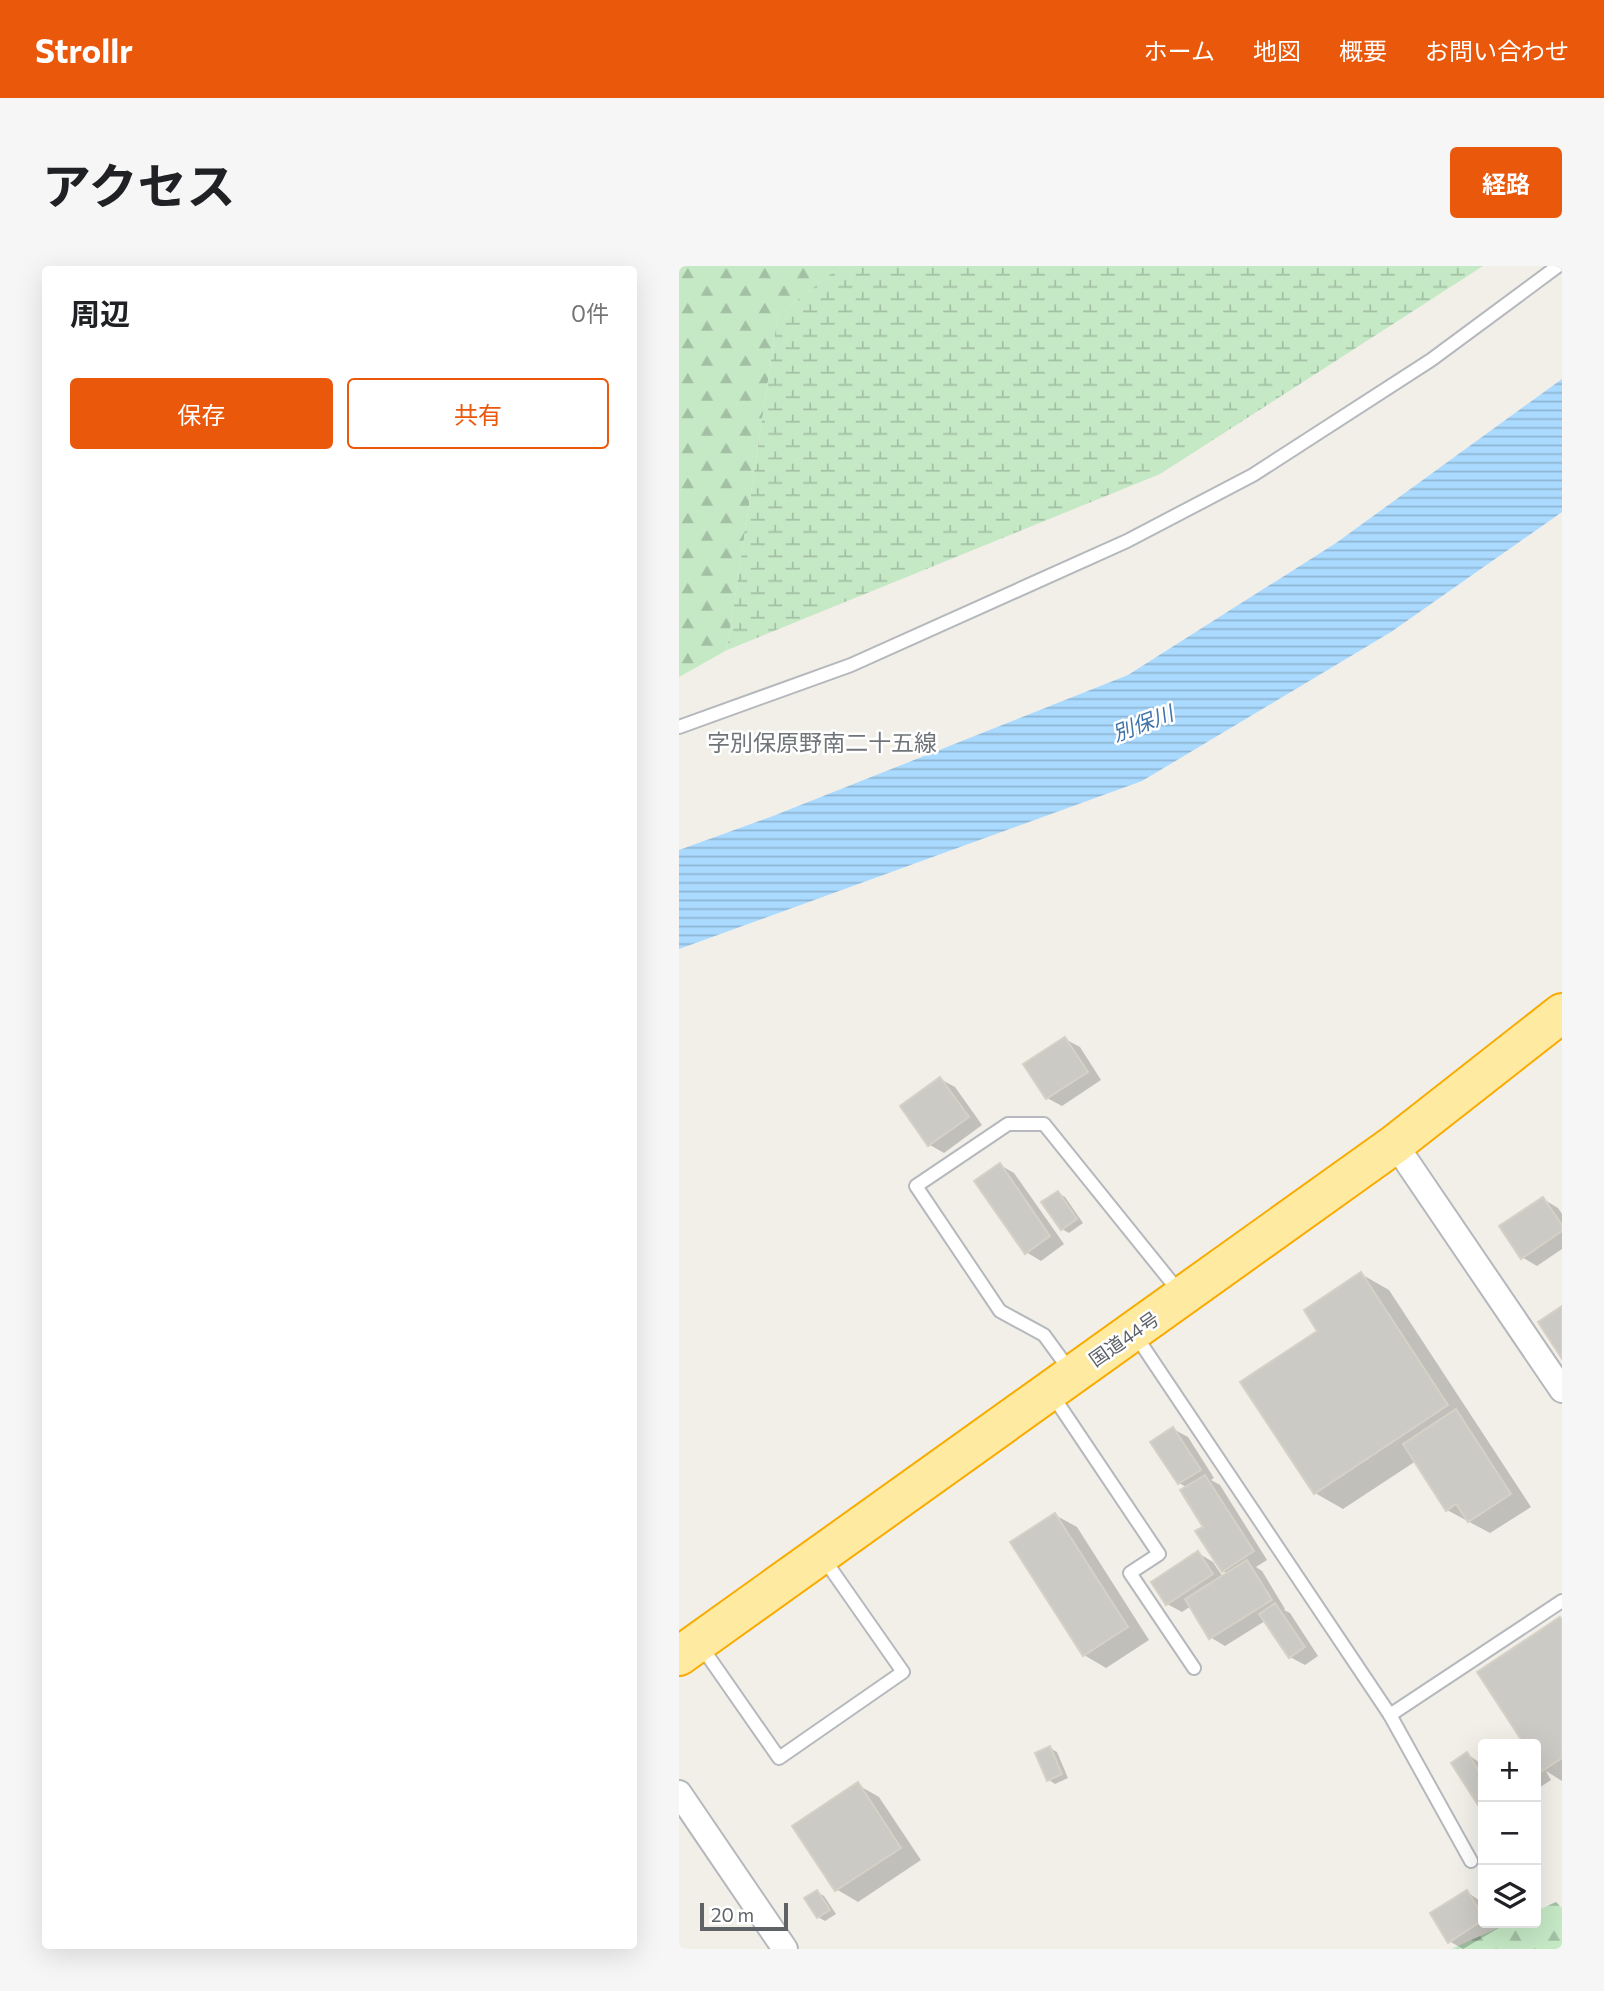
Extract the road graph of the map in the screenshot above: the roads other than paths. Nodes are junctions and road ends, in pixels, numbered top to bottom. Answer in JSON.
{"nodes":[{"id":1,"x":1558,"y":266,"type":"edge"},
{"id":2,"x":679,"y":727,"type":"edge"},
{"id":3,"x":1562,"y":1013,"type":"edge"},
{"id":4,"x":1395,"y":1144,"type":"junction"},
{"id":5,"x":1183,"y":1297,"type":"junction"},
{"id":6,"x":1134,"y":1332,"type":"junction"},
{"id":7,"x":1062,"y":1383,"type":"junction"},
{"id":8,"x":1562,"y":1390,"type":"edge"},
{"id":9,"x":822,"y":1555,"type":"junction"},
{"id":10,"x":1562,"y":1601,"type":"edge"},
{"id":11,"x":689,"y":1649,"type":"edge"},
{"id":12,"x":1194,"y":1668,"type":"dead end"},
{"id":13,"x":1390,"y":1714,"type":"junction"},
{"id":14,"x":679,"y":1793,"type":"edge"},
{"id":15,"x":1471,"y":1861,"type":"dead end"},
{"id":16,"x":785,"y":1949,"type":"edge"}],
"edges":[{"from":1,"to":2,"type":"lane"},
{"from":3,"to":4,"type":"highway","name":"国道44号"},
{"from":4,"to":5,"type":"highway","name":"国道44号"},
{"from":4,"to":8,"type":"street"},
{"from":5,"to":6,"type":"highway","name":"国道44号"},
{"from":5,"to":7,"type":"lane"},
{"from":6,"to":7,"type":"highway","name":"国道44号"},
{"from":6,"to":13,"type":"lane"},
{"from":7,"to":9,"type":"highway","name":"国道44号"},
{"from":7,"to":12,"type":"lane"},
{"from":9,"to":11,"type":"highway","name":"国道44号"},
{"from":9,"to":11,"type":"lane"},
{"from":10,"to":13,"type":"lane"},
{"from":13,"to":15,"type":"lane"},
{"from":14,"to":16,"type":"street"}]}
